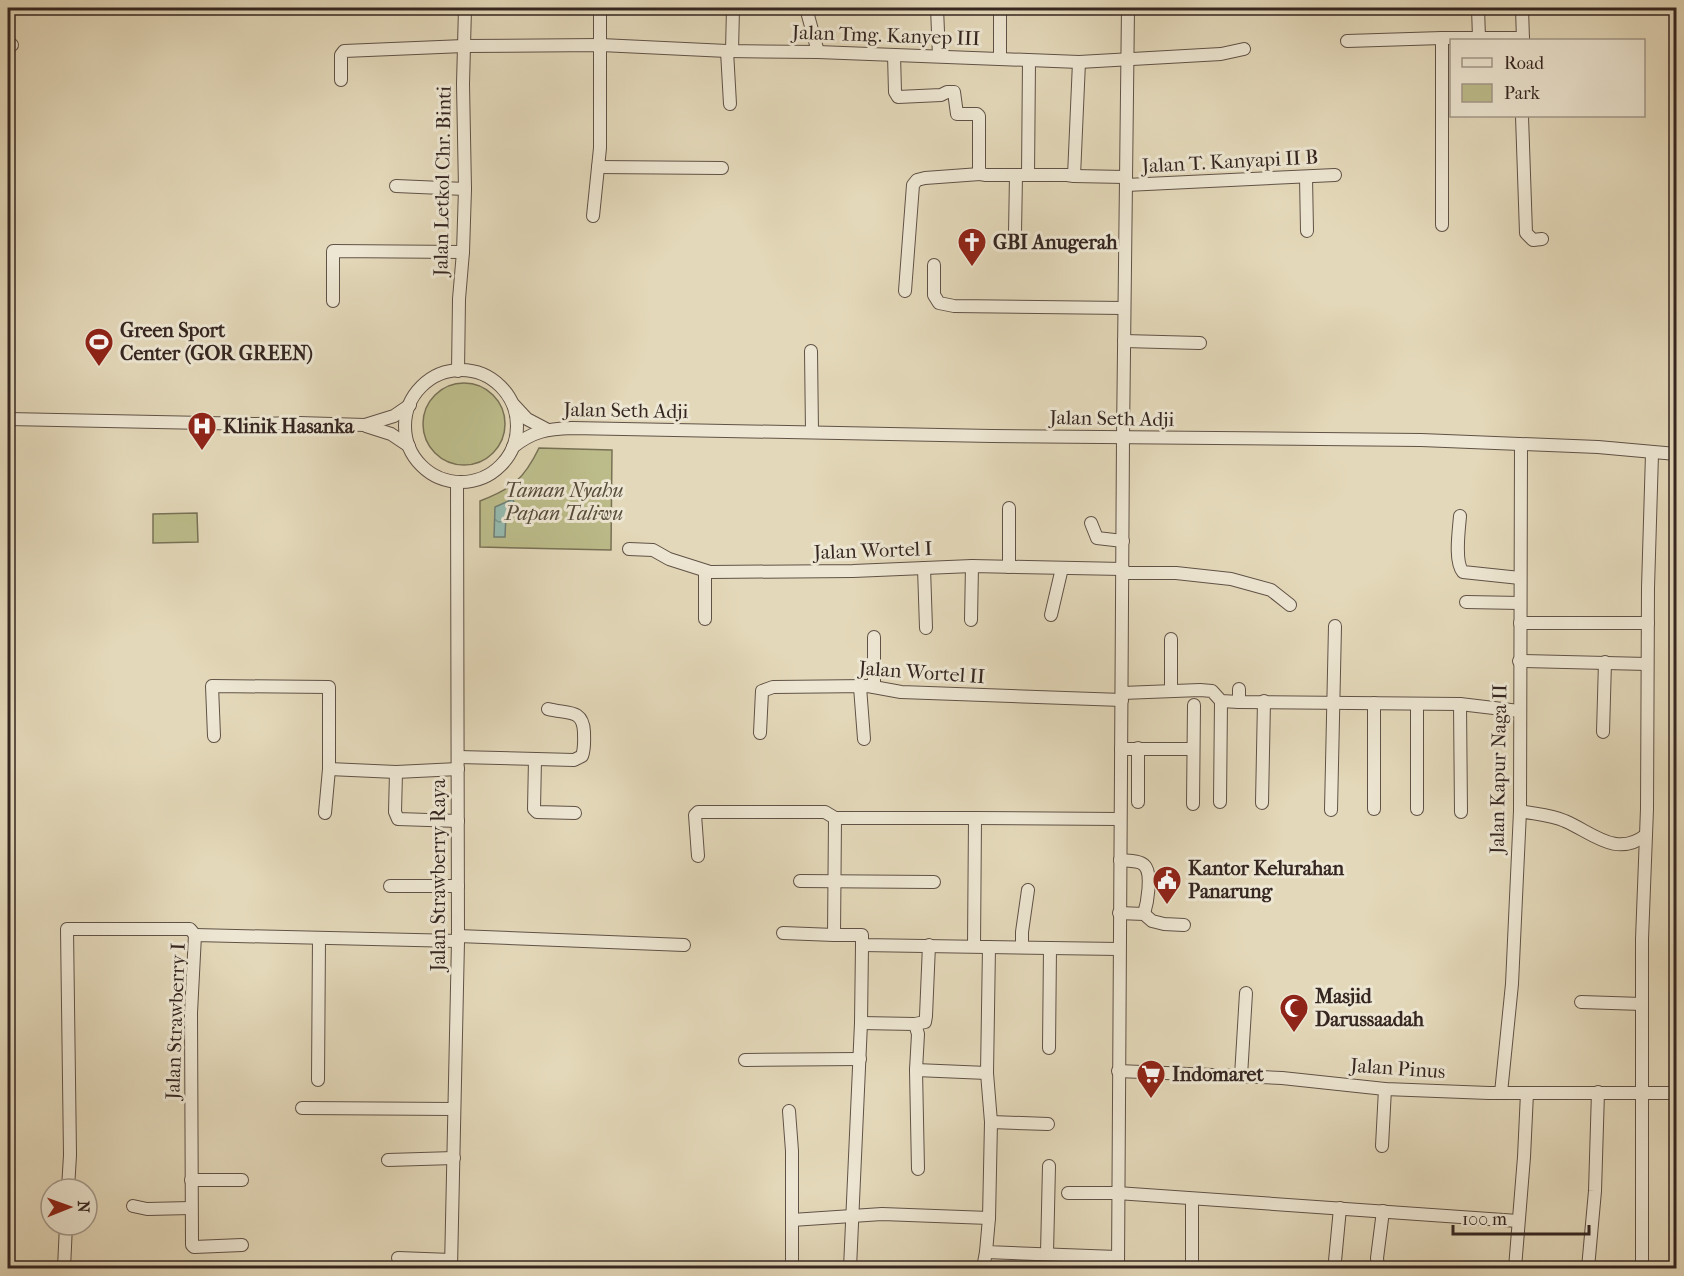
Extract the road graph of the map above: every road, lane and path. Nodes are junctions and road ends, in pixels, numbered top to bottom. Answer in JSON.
{"nodes":[{"id":1,"x":465,"y":8,"type":"edge"},
{"id":2,"x":600,"y":8,"type":"edge"},
{"id":3,"x":733,"y":8,"type":"edge"},
{"id":4,"x":807,"y":8,"type":"edge"},
{"id":5,"x":937,"y":8,"type":"edge"},
{"id":6,"x":1000,"y":8,"type":"edge"},
{"id":7,"x":1128,"y":8,"type":"edge"},
{"id":8,"x":1478,"y":8,"type":"edge"},
{"id":9,"x":1522,"y":8,"type":"edge"},
{"id":10,"x":1442,"y":38,"type":"junction"},
{"id":11,"x":1479,"y":38,"type":"junction"},
{"id":12,"x":1523,"y":39,"type":"edge"},
{"id":13,"x":1347,"y":41,"type":"dead end"},
{"id":14,"x":601,"y":45,"type":"junction"},
{"id":15,"x":464,"y":46,"type":"junction"},
{"id":16,"x":1244,"y":49,"type":"dead end"},
{"id":17,"x":730,"y":51,"type":"junction"},
{"id":18,"x":818,"y":52,"type":"junction"},
{"id":19,"x":894,"y":55,"type":"junction"},
{"id":20,"x":939,"y":56,"type":"junction"},
{"id":21,"x":1000,"y":59,"type":"junction"},
{"id":22,"x":1126,"y":60,"type":"junction"},
{"id":23,"x":1029,"y":61,"type":"junction"},
{"id":24,"x":1079,"y":62,"type":"junction"},
{"id":25,"x":341,"y":80,"type":"dead end"},
{"id":26,"x":730,"y":104,"type":"dead end"},
{"id":27,"x":1522,"y":117,"type":"edge"},
{"id":28,"x":598,"y":167,"type":"junction"},
{"id":29,"x":722,"y":168,"type":"dead end"},
{"id":30,"x":980,"y":174,"type":"junction"},
{"id":31,"x":1022,"y":175,"type":"junction"},
{"id":32,"x":1074,"y":176,"type":"junction"},
{"id":33,"x":1335,"y":176,"type":"dead end"},
{"id":34,"x":1306,"y":177,"type":"junction"},
{"id":35,"x":1126,"y":181,"type":"junction"},
{"id":36,"x":396,"y":186,"type":"dead end"},
{"id":37,"x":465,"y":189,"type":"junction"},
{"id":38,"x":593,"y":216,"type":"dead end"},
{"id":39,"x":1442,"y":225,"type":"dead end"},
{"id":40,"x":1306,"y":231,"type":"dead end"},
{"id":41,"x":1015,"y":233,"type":"dead end"},
{"id":42,"x":1542,"y":239,"type":"dead end"},
{"id":43,"x":463,"y":252,"type":"junction"},
{"id":44,"x":934,"y":265,"type":"dead end"},
{"id":45,"x":905,"y":291,"type":"dead end"},
{"id":46,"x":333,"y":301,"type":"dead end"},
{"id":47,"x":1124,"y":308,"type":"junction"},
{"id":48,"x":1124,"y":341,"type":"junction"},
{"id":49,"x":1200,"y":343,"type":"dead end"},
{"id":50,"x":811,"y":351,"type":"dead end"},
{"id":51,"x":458,"y":371,"type":"junction"},
{"id":52,"x":512,"y":403,"type":"junction"},
{"id":53,"x":410,"y":405,"type":"junction"},
{"id":54,"x":8,"y":419,"type":"edge"},
{"id":55,"x":365,"y":426,"type":"junction"},
{"id":56,"x":546,"y":429,"type":"junction"},
{"id":57,"x":812,"y":432,"type":"junction"},
{"id":58,"x":1123,"y":437,"type":"junction"},
{"id":59,"x":409,"y":446,"type":"junction"},
{"id":60,"x":1521,"y":446,"type":"junction"},
{"id":61,"x":513,"y":447,"type":"junction"},
{"id":62,"x":1652,"y":454,"type":"junction"},
{"id":63,"x":1675,"y":454,"type":"edge"},
{"id":64,"x":457,"y":482,"type":"junction"},
{"id":65,"x":1009,"y":508,"type":"dead end"},
{"id":66,"x":1460,"y":516,"type":"dead end"},
{"id":67,"x":1090,"y":523,"type":"dead end"},
{"id":68,"x":1123,"y":541,"type":"junction"},
{"id":69,"x":629,"y":549,"type":"dead end"},
{"id":70,"x":972,"y":566,"type":"junction"},
{"id":71,"x":1009,"y":567,"type":"junction"},
{"id":72,"x":924,"y":568,"type":"junction"},
{"id":73,"x":1062,"y":568,"type":"junction"},
{"id":74,"x":705,"y":571,"type":"junction"},
{"id":75,"x":1123,"y":571,"type":"junction"},
{"id":76,"x":1520,"y":578,"type":"junction"},
{"id":77,"x":1466,"y":602,"type":"dead end"},
{"id":78,"x":1520,"y":603,"type":"junction"},
{"id":79,"x":1290,"y":605,"type":"dead end"},
{"id":80,"x":1052,"y":615,"type":"dead end"},
{"id":81,"x":705,"y":619,"type":"dead end"},
{"id":82,"x":971,"y":620,"type":"dead end"},
{"id":83,"x":1520,"y":623,"type":"junction"},
{"id":84,"x":1648,"y":623,"type":"junction"},
{"id":85,"x":1335,"y":626,"type":"dead end"},
{"id":86,"x":927,"y":628,"type":"dead end"},
{"id":87,"x":874,"y":637,"type":"dead end"},
{"id":88,"x":1171,"y":639,"type":"dead end"},
{"id":89,"x":1519,"y":662,"type":"junction"},
{"id":90,"x":1605,"y":662,"type":"junction"},
{"id":91,"x":1647,"y":664,"type":"junction"},
{"id":92,"x":860,"y":687,"type":"junction"},
{"id":93,"x":874,"y":687,"type":"junction"},
{"id":94,"x":1172,"y":690,"type":"junction"},
{"id":95,"x":1122,"y":697,"type":"junction"},
{"id":96,"x":1264,"y":701,"type":"junction"},
{"id":97,"x":1221,"y":702,"type":"junction"},
{"id":98,"x":1374,"y":703,"type":"junction"},
{"id":99,"x":1332,"y":704,"type":"junction"},
{"id":100,"x":1417,"y":704,"type":"junction"},
{"id":101,"x":1460,"y":704,"type":"junction"},
{"id":102,"x":1194,"y":705,"type":"dead end"},
{"id":103,"x":548,"y":708,"type":"dead end"},
{"id":104,"x":1519,"y":711,"type":"junction"},
{"id":105,"x":1604,"y":732,"type":"dead end"},
{"id":106,"x":760,"y":733,"type":"dead end"},
{"id":107,"x":214,"y":736,"type":"dead end"},
{"id":108,"x":864,"y":739,"type":"dead end"},
{"id":109,"x":1138,"y":748,"type":"junction"},
{"id":110,"x":1121,"y":749,"type":"junction"},
{"id":111,"x":1193,"y":749,"type":"junction"},
{"id":112,"x":535,"y":759,"type":"junction"},
{"id":113,"x":458,"y":763,"type":"junction"},
{"id":114,"x":329,"y":769,"type":"junction"},
{"id":115,"x":396,"y":772,"type":"junction"},
{"id":116,"x":1220,"y":801,"type":"dead end"},
{"id":117,"x":1138,"y":802,"type":"dead end"},
{"id":118,"x":1262,"y":803,"type":"dead end"},
{"id":119,"x":1193,"y":804,"type":"dead end"},
{"id":120,"x":1374,"y":809,"type":"dead end"},
{"id":121,"x":1417,"y":809,"type":"dead end"},
{"id":122,"x":1331,"y":810,"type":"dead end"},
{"id":123,"x":1520,"y":811,"type":"junction"},
{"id":124,"x":1461,"y":812,"type":"dead end"},
{"id":125,"x":325,"y":813,"type":"dead end"},
{"id":126,"x":575,"y":813,"type":"dead end"},
{"id":127,"x":834,"y":818,"type":"junction"},
{"id":128,"x":975,"y":818,"type":"junction"},
{"id":129,"x":1120,"y":819,"type":"junction"},
{"id":130,"x":458,"y":821,"type":"junction"},
{"id":131,"x":1646,"y":835,"type":"junction"},
{"id":132,"x":698,"y":856,"type":"dead end"},
{"id":133,"x":1120,"y":860,"type":"junction"},
{"id":134,"x":834,"y":880,"type":"junction"},
{"id":135,"x":800,"y":881,"type":"dead end"},
{"id":136,"x":933,"y":882,"type":"dead end"},
{"id":137,"x":390,"y":886,"type":"dead end"},
{"id":138,"x":458,"y":886,"type":"junction"},
{"id":139,"x":1029,"y":890,"type":"dead end"},
{"id":140,"x":1119,"y":913,"type":"junction"},
{"id":141,"x":1144,"y":914,"type":"junction"},
{"id":142,"x":1184,"y":926,"type":"dead end"},
{"id":143,"x":783,"y":933,"type":"dead end"},
{"id":144,"x":195,"y":935,"type":"junction"},
{"id":145,"x":834,"y":935,"type":"junction"},
{"id":146,"x":319,"y":938,"type":"junction"},
{"id":147,"x":458,"y":938,"type":"junction"},
{"id":148,"x":684,"y":945,"type":"dead end"},
{"id":149,"x":862,"y":945,"type":"junction"},
{"id":150,"x":929,"y":945,"type":"junction"},
{"id":151,"x":974,"y":946,"type":"junction"},
{"id":152,"x":989,"y":947,"type":"junction"},
{"id":153,"x":1022,"y":947,"type":"junction"},
{"id":154,"x":1050,"y":948,"type":"junction"},
{"id":155,"x":1119,"y":949,"type":"junction"},
{"id":156,"x":1246,"y":993,"type":"dead end"},
{"id":157,"x":1581,"y":1002,"type":"dead end"},
{"id":158,"x":1642,"y":1004,"type":"junction"},
{"id":159,"x":861,"y":1023,"type":"junction"},
{"id":160,"x":915,"y":1024,"type":"junction"},
{"id":161,"x":1049,"y":1048,"type":"dead end"},
{"id":162,"x":860,"y":1059,"type":"junction"},
{"id":163,"x":745,"y":1060,"type":"dead end"},
{"id":164,"x":916,"y":1070,"type":"junction"},
{"id":165,"x":1118,"y":1071,"type":"junction"},
{"id":166,"x":987,"y":1073,"type":"junction"},
{"id":167,"x":1241,"y":1076,"type":"junction"},
{"id":168,"x":318,"y":1080,"type":"dead end"},
{"id":169,"x":1385,"y":1089,"type":"junction"},
{"id":170,"x":1598,"y":1092,"type":"junction"},
{"id":171,"x":1501,"y":1093,"type":"junction"},
{"id":172,"x":1527,"y":1093,"type":"junction"},
{"id":173,"x":1677,"y":1093,"type":"edge"},
{"id":174,"x":1643,"y":1094,"type":"junction"},
{"id":175,"x":302,"y":1108,"type":"dead end"},
{"id":176,"x":454,"y":1109,"type":"junction"},
{"id":177,"x":789,"y":1111,"type":"dead end"},
{"id":178,"x":991,"y":1122,"type":"junction"},
{"id":179,"x":1048,"y":1124,"type":"dead end"},
{"id":180,"x":1382,"y":1146,"type":"dead end"},
{"id":181,"x":454,"y":1158,"type":"junction"},
{"id":182,"x":388,"y":1160,"type":"dead end"},
{"id":183,"x":1049,"y":1166,"type":"dead end"},
{"id":184,"x":918,"y":1169,"type":"dead end"},
{"id":185,"x":68,"y":1177,"type":"edge"},
{"id":186,"x":191,"y":1180,"type":"junction"},
{"id":187,"x":242,"y":1180,"type":"dead end"},
{"id":188,"x":1117,"y":1192,"type":"junction"},
{"id":189,"x":1068,"y":1193,"type":"dead end"},
{"id":190,"x":1192,"y":1199,"type":"junction"},
{"id":191,"x":133,"y":1206,"type":"dead end"},
{"id":192,"x":191,"y":1208,"type":"junction"},
{"id":193,"x":1340,"y":1208,"type":"junction"},
{"id":194,"x":1383,"y":1211,"type":"junction"},
{"id":195,"x":852,"y":1217,"type":"junction"},
{"id":196,"x":989,"y":1218,"type":"junction"},
{"id":197,"x":792,"y":1220,"type":"junction"},
{"id":198,"x":1518,"y":1221,"type":"junction"},
{"id":199,"x":65,"y":1237,"type":"edge"},
{"id":200,"x":242,"y":1245,"type":"dead end"},
{"id":201,"x":986,"y":1252,"type":"junction"},
{"id":202,"x":1047,"y":1252,"type":"junction"},
{"id":203,"x":398,"y":1258,"type":"dead end"},
{"id":204,"x":1335,"y":1261,"type":"dead end"},
{"id":205,"x":1118,"y":1263,"type":"edge"},
{"id":206,"x":451,"y":1264,"type":"edge"},
{"id":207,"x":64,"y":1269,"type":"edge"},
{"id":208,"x":792,"y":1269,"type":"edge"},
{"id":209,"x":850,"y":1269,"type":"edge"},
{"id":210,"x":983,"y":1269,"type":"edge"},
{"id":211,"x":1192,"y":1269,"type":"edge"},
{"id":212,"x":1378,"y":1269,"type":"edge"},
{"id":213,"x":1515,"y":1269,"type":"edge"},
{"id":214,"x":1588,"y":1269,"type":"edge"},
{"id":215,"x":1642,"y":1269,"type":"edge"}],
"edges":[{"from":1,"to":15,"type":"street","name":"Jalan Letkol Chr. Binti"},
{"from":2,"to":14,"type":"street"},
{"from":3,"to":17,"type":"street"},
{"from":4,"to":18,"type":"street"},
{"from":5,"to":20,"type":"street"},
{"from":6,"to":21,"type":"street"},
{"from":7,"to":22,"type":"street"},
{"from":8,"to":11,"type":"street"},
{"from":9,"to":12,"type":"street"},
{"from":10,"to":11,"type":"street"},
{"from":10,"to":13,"type":"street"},
{"from":10,"to":39,"type":"street"},
{"from":11,"to":12,"type":"street"},
{"from":14,"to":15,"type":"street","name":"Jalan Tmg. Kanyep III"},
{"from":14,"to":17,"type":"street","name":"Jalan Tmg. Kanyep III"},
{"from":14,"to":28,"type":"street"},
{"from":15,"to":25,"type":"street","name":"Jalan Tmg. Kanyep III"},
{"from":15,"to":37,"type":"street","name":"Jalan Letkol Chr. Binti"},
{"from":16,"to":22,"type":"street","name":"Jalan Tmg. Kanyep III"},
{"from":17,"to":18,"type":"street","name":"Jalan Tmg. Kanyep III"},
{"from":17,"to":26,"type":"street"},
{"from":18,"to":19,"type":"street","name":"Jalan Tmg. Kanyep III"},
{"from":19,"to":20,"type":"street","name":"Jalan Tmg. Kanyep III"},
{"from":19,"to":30,"type":"street"},
{"from":20,"to":21,"type":"street","name":"Jalan Tmg. Kanyep III"},
{"from":21,"to":23,"type":"street","name":"Jalan Tmg. Kanyep III"},
{"from":22,"to":24,"type":"street","name":"Jalan Tmg. Kanyep III"},
{"from":22,"to":35,"type":"street"},
{"from":23,"to":24,"type":"street","name":"Jalan Tmg. Kanyep III"},
{"from":23,"to":31,"type":"street"},
{"from":24,"to":32,"type":"street"},
{"from":27,"to":42,"type":"street"},
{"from":28,"to":29,"type":"street"},
{"from":28,"to":38,"type":"street"},
{"from":30,"to":31,"type":"street","name":"Jalan T. Kanyapi II B"},
{"from":30,"to":45,"type":"street","name":"Jalan T. Kanyapi II B"},
{"from":31,"to":32,"type":"street","name":"Jalan T. Kanyapi II B"},
{"from":31,"to":41,"type":"street"},
{"from":32,"to":35,"type":"street","name":"Jalan T. Kanyapi II B"},
{"from":33,"to":34,"type":"street","name":"Jalan T. Kanyapi II B"},
{"from":34,"to":35,"type":"street","name":"Jalan T. Kanyapi II B"},
{"from":34,"to":40,"type":"street"},
{"from":35,"to":47,"type":"street"},
{"from":36,"to":37,"type":"street"},
{"from":37,"to":43,"type":"street","name":"Jalan Letkol Chr. Binti"},
{"from":43,"to":46,"type":"street"},
{"from":43,"to":51,"type":"street","name":"Jalan Letkol Chr. Binti"},
{"from":44,"to":47,"type":"street"},
{"from":47,"to":48,"type":"street"},
{"from":48,"to":49,"type":"street"},
{"from":48,"to":58,"type":"street"},
{"from":50,"to":57,"type":"street"},
{"from":51,"to":52,"type":"street"},
{"from":51,"to":53,"type":"street"},
{"from":52,"to":56,"type":"street"},
{"from":52,"to":61,"type":"street"},
{"from":53,"to":55,"type":"street"},
{"from":53,"to":59,"type":"street"},
{"from":54,"to":55,"type":"street"},
{"from":55,"to":59,"type":"street"},
{"from":56,"to":57,"type":"street","name":"Jalan Seth Adji"},
{"from":56,"to":61,"type":"street"},
{"from":57,"to":58,"type":"street","name":"Jalan Seth Adji"},
{"from":58,"to":60,"type":"street","name":"Jalan Seth Adji"},
{"from":58,"to":68,"type":"street"},
{"from":59,"to":64,"type":"street"},
{"from":60,"to":62,"type":"street","name":"Jalan Seth Adji"},
{"from":60,"to":76,"type":"street","name":"Jalan Kapur Naga II"},
{"from":61,"to":64,"type":"street"},
{"from":62,"to":63,"type":"street","name":"Jalan Seth Adji"},
{"from":62,"to":84,"type":"street"},
{"from":64,"to":113,"type":"street","name":"Jalan Strawberry Raya"},
{"from":65,"to":71,"type":"street"},
{"from":66,"to":76,"type":"street"},
{"from":67,"to":68,"type":"street"},
{"from":68,"to":75,"type":"street"},
{"from":69,"to":74,"type":"street","name":"Jalan Wortel I"},
{"from":70,"to":71,"type":"street","name":"Jalan Wortel I"},
{"from":70,"to":72,"type":"street","name":"Jalan Wortel I"},
{"from":70,"to":82,"type":"street"},
{"from":71,"to":73,"type":"street","name":"Jalan Wortel I"},
{"from":72,"to":74,"type":"street","name":"Jalan Wortel I"},
{"from":72,"to":86,"type":"street"},
{"from":73,"to":75,"type":"street","name":"Jalan Wortel I"},
{"from":73,"to":80,"type":"street"},
{"from":74,"to":81,"type":"street"},
{"from":75,"to":79,"type":"street","name":"Jalan Wortel I"},
{"from":75,"to":95,"type":"street"},
{"from":76,"to":78,"type":"street","name":"Jalan Kapur Naga II"},
{"from":77,"to":78,"type":"street"},
{"from":78,"to":83,"type":"street","name":"Jalan Kapur Naga II"},
{"from":83,"to":84,"type":"street"},
{"from":83,"to":89,"type":"street","name":"Jalan Kapur Naga II"},
{"from":84,"to":91,"type":"street"},
{"from":85,"to":99,"type":"street"},
{"from":87,"to":93,"type":"street"},
{"from":88,"to":94,"type":"street"},
{"from":89,"to":90,"type":"street"},
{"from":89,"to":104,"type":"street","name":"Jalan Kapur Naga II"},
{"from":90,"to":91,"type":"street"},
{"from":90,"to":105,"type":"street"},
{"from":91,"to":131,"type":"street"},
{"from":92,"to":93,"type":"street","name":"Jalan Wortel II"},
{"from":92,"to":106,"type":"street","name":"Jalan Wortel II"},
{"from":92,"to":108,"type":"street"},
{"from":93,"to":95,"type":"street","name":"Jalan Wortel II"},
{"from":94,"to":95,"type":"street","name":"Jalan Wortel II"},
{"from":94,"to":97,"type":"street","name":"Jalan Wortel II"},
{"from":95,"to":110,"type":"street"},
{"from":96,"to":97,"type":"street"},
{"from":96,"to":99,"type":"street"},
{"from":96,"to":118,"type":"street"},
{"from":97,"to":116,"type":"street"},
{"from":98,"to":99,"type":"street"},
{"from":98,"to":100,"type":"street"},
{"from":98,"to":120,"type":"street"},
{"from":99,"to":122,"type":"street"},
{"from":100,"to":101,"type":"street"},
{"from":100,"to":121,"type":"street"},
{"from":101,"to":104,"type":"street"},
{"from":101,"to":124,"type":"street"},
{"from":102,"to":111,"type":"street"},
{"from":103,"to":112,"type":"street"},
{"from":104,"to":123,"type":"street","name":"Jalan Kapur Naga II"},
{"from":107,"to":114,"type":"street"},
{"from":109,"to":110,"type":"street"},
{"from":109,"to":111,"type":"street"},
{"from":109,"to":117,"type":"street"},
{"from":110,"to":129,"type":"street"},
{"from":111,"to":119,"type":"street"},
{"from":112,"to":113,"type":"street"},
{"from":112,"to":126,"type":"street"},
{"from":113,"to":115,"type":"street"},
{"from":113,"to":130,"type":"street","name":"Jalan Strawberry Raya"},
{"from":114,"to":115,"type":"street"},
{"from":114,"to":125,"type":"street"},
{"from":115,"to":130,"type":"street"},
{"from":123,"to":131,"type":"street"},
{"from":123,"to":171,"type":"street","name":"Jalan Kapur Naga II"},
{"from":127,"to":128,"type":"street"},
{"from":127,"to":132,"type":"street"},
{"from":127,"to":134,"type":"street"},
{"from":128,"to":129,"type":"street"},
{"from":128,"to":151,"type":"street"},
{"from":129,"to":133,"type":"street"},
{"from":130,"to":138,"type":"street","name":"Jalan Strawberry Raya"},
{"from":131,"to":158,"type":"street"},
{"from":133,"to":140,"type":"street"},
{"from":133,"to":141,"type":"street"},
{"from":134,"to":135,"type":"street"},
{"from":134,"to":136,"type":"street"},
{"from":134,"to":145,"type":"street"},
{"from":137,"to":138,"type":"street"},
{"from":138,"to":147,"type":"street","name":"Jalan Strawberry Raya"},
{"from":139,"to":153,"type":"street"},
{"from":140,"to":141,"type":"street"},
{"from":140,"to":155,"type":"street"},
{"from":141,"to":142,"type":"street"},
{"from":143,"to":145,"type":"street"},
{"from":144,"to":146,"type":"street","name":"Jalan Strawberry I"},
{"from":144,"to":185,"type":"street"},
{"from":144,"to":186,"type":"street","name":"Jalan Strawberry I"},
{"from":145,"to":149,"type":"street"},
{"from":146,"to":147,"type":"street","name":"Jalan Strawberry I"},
{"from":146,"to":168,"type":"street"},
{"from":147,"to":148,"type":"street","name":"Jalan Strawberry I"},
{"from":147,"to":176,"type":"street","name":"Jalan Strawberry Raya"},
{"from":149,"to":150,"type":"street"},
{"from":149,"to":159,"type":"street"},
{"from":150,"to":151,"type":"street"},
{"from":150,"to":160,"type":"street"},
{"from":151,"to":152,"type":"street"},
{"from":152,"to":153,"type":"street"},
{"from":152,"to":166,"type":"street"},
{"from":153,"to":154,"type":"street"},
{"from":154,"to":155,"type":"street"},
{"from":154,"to":161,"type":"street"},
{"from":155,"to":165,"type":"street"},
{"from":156,"to":167,"type":"street"},
{"from":157,"to":158,"type":"street"},
{"from":158,"to":174,"type":"street"},
{"from":159,"to":160,"type":"street"},
{"from":159,"to":162,"type":"street"},
{"from":160,"to":164,"type":"street"},
{"from":162,"to":163,"type":"street"},
{"from":162,"to":195,"type":"street"},
{"from":164,"to":166,"type":"street"},
{"from":164,"to":184,"type":"street"},
{"from":165,"to":167,"type":"street","name":"Jalan Pinus"},
{"from":165,"to":188,"type":"street"},
{"from":166,"to":178,"type":"street"},
{"from":167,"to":169,"type":"street","name":"Jalan Pinus"},
{"from":169,"to":171,"type":"street","name":"Jalan Pinus"},
{"from":169,"to":180,"type":"street"},
{"from":170,"to":172,"type":"street","name":"Jalan Pinus"},
{"from":170,"to":174,"type":"street","name":"Jalan Pinus"},
{"from":170,"to":214,"type":"street"},
{"from":171,"to":172,"type":"street","name":"Jalan Pinus"},
{"from":172,"to":198,"type":"street"},
{"from":173,"to":174,"type":"street","name":"Jalan Pinus"},
{"from":174,"to":215,"type":"street"},
{"from":175,"to":176,"type":"street"},
{"from":176,"to":181,"type":"street","name":"Jalan Strawberry Raya"},
{"from":177,"to":197,"type":"street"},
{"from":178,"to":179,"type":"street"},
{"from":178,"to":196,"type":"street"},
{"from":181,"to":182,"type":"street"},
{"from":181,"to":206,"type":"street","name":"Jalan Strawberry Raya"},
{"from":183,"to":202,"type":"street"},
{"from":186,"to":187,"type":"street"},
{"from":186,"to":192,"type":"street","name":"Jalan Strawberry I"},
{"from":188,"to":189,"type":"street"},
{"from":188,"to":190,"type":"street"},
{"from":188,"to":205,"type":"street"},
{"from":190,"to":193,"type":"street"},
{"from":190,"to":211,"type":"street"},
{"from":191,"to":192,"type":"street"},
{"from":192,"to":200,"type":"street","name":"Jalan Strawberry I"},
{"from":193,"to":194,"type":"street"},
{"from":193,"to":204,"type":"street"},
{"from":194,"to":198,"type":"street"},
{"from":194,"to":212,"type":"street"},
{"from":195,"to":196,"type":"street"},
{"from":195,"to":197,"type":"street"},
{"from":195,"to":209,"type":"street"},
{"from":196,"to":201,"type":"street"},
{"from":197,"to":208,"type":"street"},
{"from":198,"to":213,"type":"street"},
{"from":199,"to":207,"type":"street"},
{"from":201,"to":202,"type":"street"},
{"from":201,"to":210,"type":"street"},
{"from":202,"to":205,"type":"street"},
{"from":203,"to":206,"type":"street"}]}
